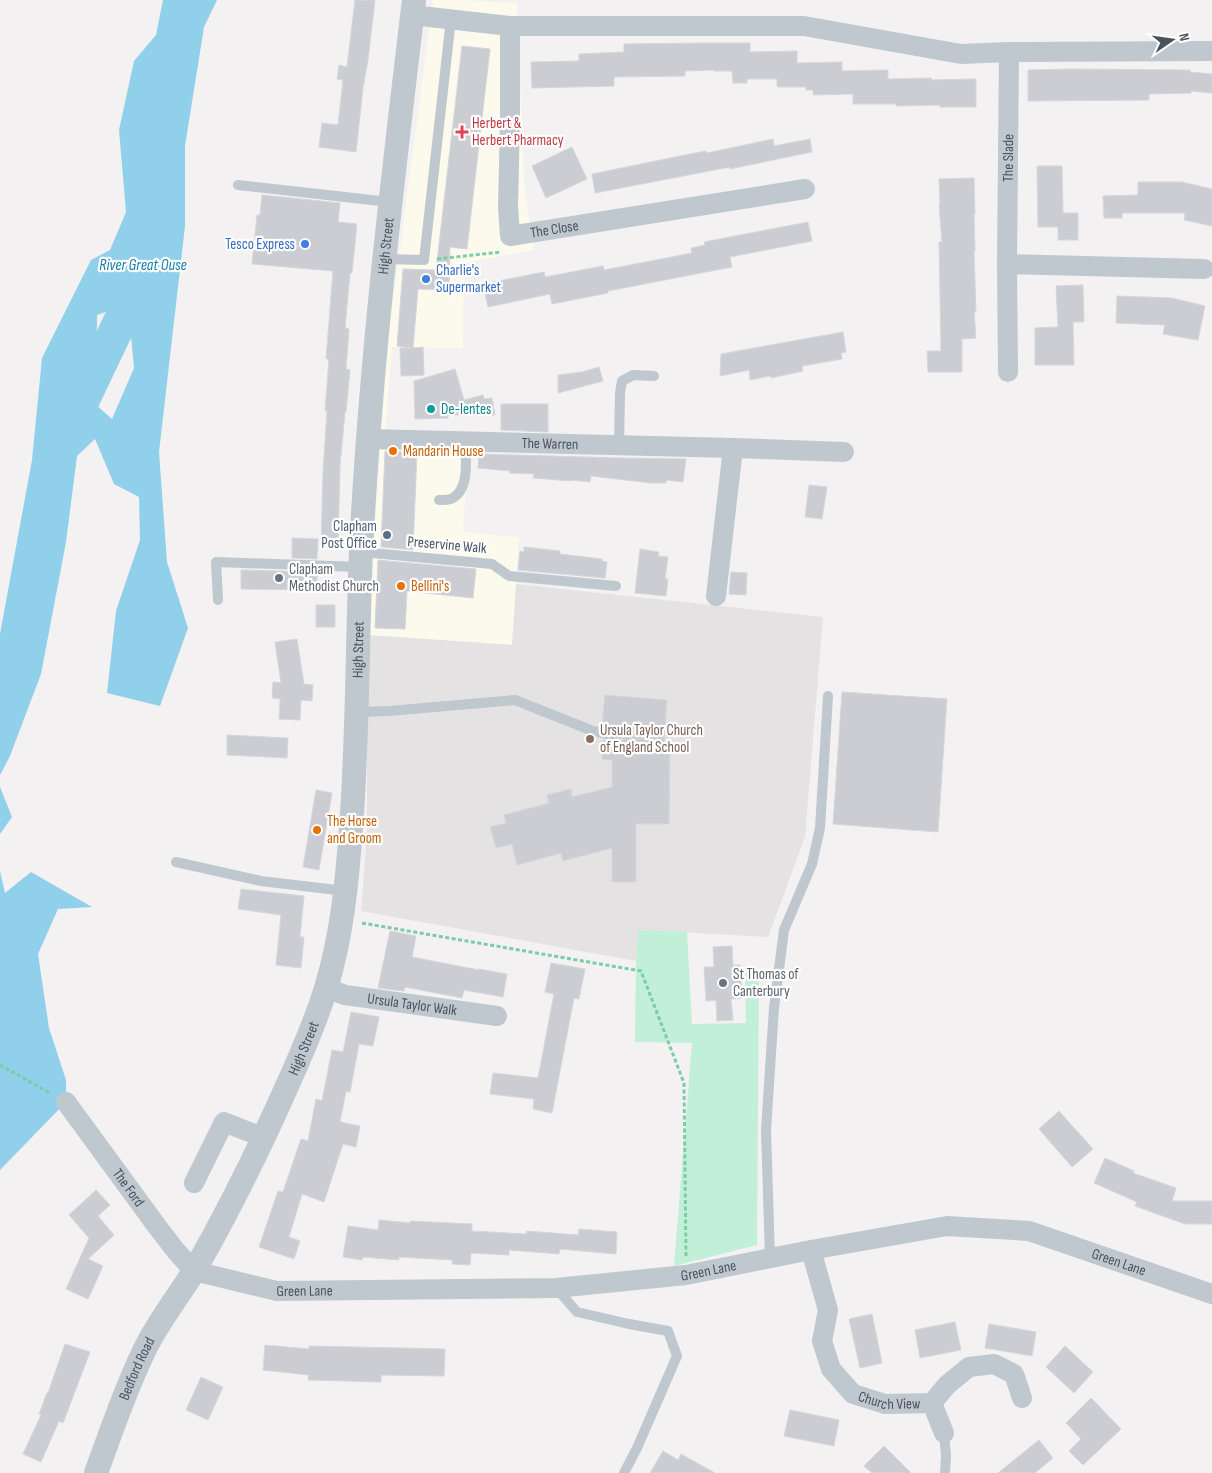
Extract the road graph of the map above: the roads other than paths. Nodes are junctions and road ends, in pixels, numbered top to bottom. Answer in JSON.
{"nodes":[{"id":1,"x":413,"y":8,"type":"edge"},
{"id":2,"x":451,"y":19,"type":"junction"},
{"id":3,"x":510,"y":26,"type":"junction"},
{"id":4,"x":1212,"y":51,"type":"edge"},
{"id":5,"x":1009,"y":52,"type":"junction"},
{"id":6,"x":238,"y":185,"type":"dead end"},
{"id":7,"x":805,"y":189,"type":"dead end"},
{"id":8,"x":390,"y":202,"type":"junction"},
{"id":9,"x":383,"y":259,"type":"junction"},
{"id":10,"x":1007,"y":264,"type":"junction"},
{"id":11,"x":1204,"y":269,"type":"dead end"},
{"id":12,"x":1008,"y":372,"type":"dead end"},
{"id":13,"x":654,"y":376,"type":"dead end"},
{"id":14,"x":368,"y":439,"type":"junction"},
{"id":15,"x":466,"y":442,"type":"junction"},
{"id":16,"x":619,"y":445,"type":"junction"},
{"id":17,"x":733,"y":448,"type":"junction"},
{"id":18,"x":844,"y":452,"type":"dead end"},
{"id":19,"x":439,"y":500,"type":"dead end"},
{"id":20,"x":361,"y":560,"type":"junction"},
{"id":21,"x":616,"y":586,"type":"dead end"},
{"id":22,"x":716,"y":596,"type":"dead end"},
{"id":23,"x":218,"y":600,"type":"dead end"},
{"id":24,"x":828,"y":696,"type":"dead end"},
{"id":25,"x":358,"y":712,"type":"junction"},
{"id":26,"x":617,"y":736,"type":"dead end"},
{"id":27,"x":176,"y":862,"type":"dead end"},
{"id":28,"x":345,"y":891,"type":"junction"},
{"id":29,"x":326,"y":988,"type":"junction"},
{"id":30,"x":497,"y":1016,"type":"dead end"},
{"id":31,"x":66,"y":1102,"type":"road end"},
{"id":32,"x":264,"y":1138,"type":"junction"},
{"id":33,"x":194,"y":1183,"type":"dead end"},
{"id":34,"x":811,"y":1250,"type":"junction"},
{"id":35,"x":770,"y":1258,"type":"junction"},
{"id":36,"x":194,"y":1271,"type":"junction"},
{"id":37,"x":556,"y":1288,"type":"junction"},
{"id":38,"x":1212,"y":1294,"type":"edge"},
{"id":39,"x":1022,"y":1398,"type":"dead end"},
{"id":40,"x":932,"y":1403,"type":"junction"},
{"id":41,"x":944,"y":1433,"type":"joint"},
{"id":42,"x":96,"y":1473,"type":"edge"},
{"id":43,"x":624,"y":1473,"type":"edge"},
{"id":44,"x":945,"y":1473,"type":"edge"}],
"edges":[{"from":1,"to":2,"type":"street"},
{"from":1,"to":8,"type":"street","name":"High Street"},
{"from":2,"to":3,"type":"street"},
{"from":2,"to":9,"type":"lane"},
{"from":3,"to":5,"type":"street"},
{"from":3,"to":7,"type":"street","name":"The Close"},
{"from":4,"to":5,"type":"street"},
{"from":5,"to":10,"type":"street","name":"The Slade"},
{"from":6,"to":8,"type":"lane"},
{"from":8,"to":9,"type":"street","name":"High Street"},
{"from":9,"to":14,"type":"street","name":"High Street"},
{"from":10,"to":11,"type":"street"},
{"from":10,"to":12,"type":"street","name":"The Slade"},
{"from":13,"to":16,"type":"lane"},
{"from":14,"to":15,"type":"street","name":"The Warren"},
{"from":14,"to":20,"type":"street","name":"High Street"},
{"from":15,"to":16,"type":"street","name":"The Warren"},
{"from":15,"to":19,"type":"lane"},
{"from":16,"to":17,"type":"street","name":"The Warren"},
{"from":17,"to":18,"type":"street","name":"The Warren"},
{"from":17,"to":22,"type":"street"},
{"from":20,"to":21,"type":"lane","name":"Preservine Walk"},
{"from":20,"to":23,"type":"lane","name":"Preservine Walk"},
{"from":20,"to":25,"type":"street","name":"High Street"},
{"from":24,"to":35,"type":"lane"},
{"from":25,"to":26,"type":"lane"},
{"from":25,"to":28,"type":"street","name":"High Street"},
{"from":27,"to":28,"type":"lane"},
{"from":28,"to":29,"type":"street","name":"High Street"},
{"from":29,"to":30,"type":"street","name":"Ursula Taylor Walk"},
{"from":29,"to":32,"type":"street","name":"High Street"},
{"from":31,"to":36,"type":"street","name":"The Ford"},
{"from":32,"to":33,"type":"street"},
{"from":32,"to":36,"type":"street","name":"High Street"},
{"from":34,"to":35,"type":"street","name":"Green Lane"},
{"from":34,"to":38,"type":"street","name":"Green Lane"},
{"from":34,"to":40,"type":"street","name":"Church View"},
{"from":35,"to":37,"type":"street","name":"Green Lane"},
{"from":36,"to":37,"type":"street","name":"Green Lane"},
{"from":36,"to":42,"type":"street","name":"Bedford Road"},
{"from":37,"to":43,"type":"lane"},
{"from":39,"to":40,"type":"street"},
{"from":40,"to":41,"type":"street"},
{"from":41,"to":44,"type":"lane"}]}
